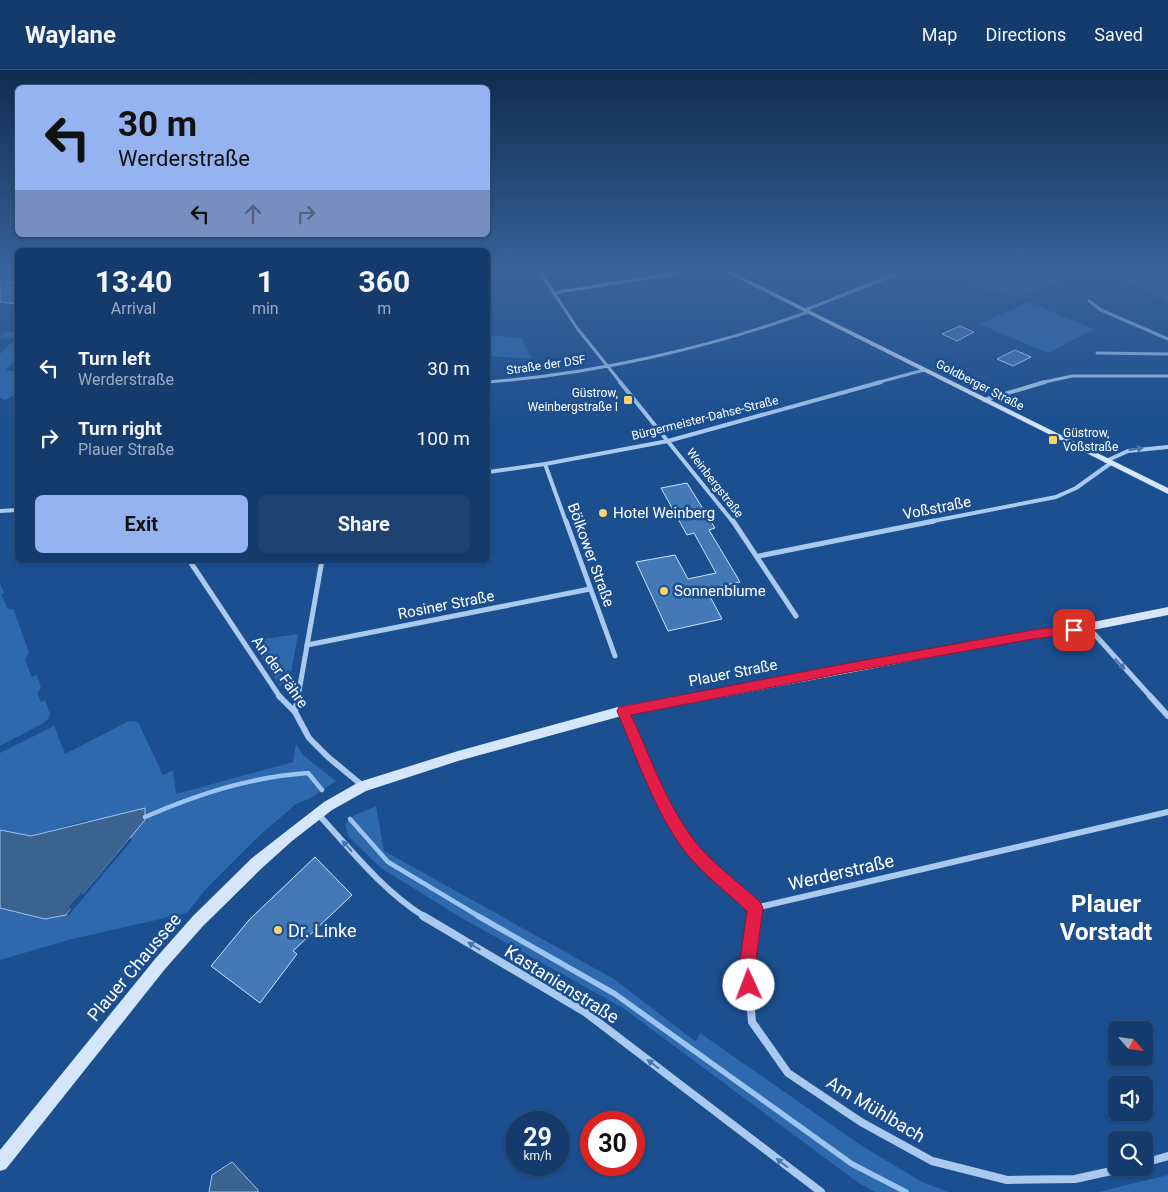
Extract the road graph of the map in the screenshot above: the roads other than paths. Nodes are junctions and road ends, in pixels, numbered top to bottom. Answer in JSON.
{"nodes":[{"id":1,"x":576,"y":324,"type":"edge"},
{"id":2,"x":773,"y":324,"type":"edge"},
{"id":3,"x":833,"y":324,"type":"edge"},
{"id":4,"x":1134,"y":324,"type":"edge"},
{"id":5,"x":1168,"y":339,"type":"edge"},
{"id":6,"x":1097,"y":353,"type":"dead end"},
{"id":7,"x":1168,"y":354,"type":"edge"},
{"id":8,"x":606,"y":366,"type":"junction"},
{"id":9,"x":924,"y":370,"type":"junction"},
{"id":10,"x":1168,"y":376,"type":"edge"},
{"id":11,"x":490,"y":382,"type":"edge"},
{"id":12,"x":984,"y":400,"type":"junction"},
{"id":13,"x":668,"y":441,"type":"junction"},
{"id":14,"x":1168,"y":447,"type":"edge"},
{"id":15,"x":1108,"y":462,"type":"junction"},
{"id":16,"x":545,"y":464,"type":"junction"},
{"id":17,"x":490,"y":472,"type":"edge"},
{"id":18,"x":1168,"y":491,"type":"edge"},
{"id":19,"x":15,"y":510,"type":"edge"},
{"id":20,"x":0,"y":512,"type":"edge"},
{"id":21,"x":759,"y":556,"type":"junction"},
{"id":22,"x":191,"y":563,"type":"edge"},
{"id":23,"x":321,"y":563,"type":"edge"},
{"id":24,"x":590,"y":589,"type":"junction"},
{"id":25,"x":1168,"y":611,"type":"edge"},
{"id":26,"x":796,"y":616,"type":"dead end"},
{"id":27,"x":1088,"y":627,"type":"junction"},
{"id":28,"x":307,"y":645,"type":"junction"},
{"id":29,"x":614,"y":656,"type":"dead end"},
{"id":30,"x":623,"y":711,"type":"junction"},
{"id":31,"x":295,"y":712,"type":"junction"},
{"id":32,"x":1168,"y":716,"type":"edge"},
{"id":33,"x":363,"y":786,"type":"junction"},
{"id":34,"x":1168,"y":812,"type":"edge"},
{"id":35,"x":318,"y":814,"type":"junction"},
{"id":36,"x":755,"y":908,"type":"junction"},
{"id":37,"x":1168,"y":1156,"type":"edge"},
{"id":38,"x":1153,"y":1160,"type":"edge"},
{"id":39,"x":0,"y":1163,"type":"edge"},
{"id":40,"x":1108,"y":1172,"type":"edge"},
{"id":41,"x":821,"y":1192,"type":"edge"}],
"edges":[{"from":1,"to":8,"type":"street","name":"Weinbergstraße"},
{"from":2,"to":8,"type":"street","name":"Straße der DSF"},
{"from":3,"to":9,"type":"main road","name":"Goldberger Straße"},
{"from":4,"to":5,"type":"street"},
{"from":6,"to":7,"type":"street"},
{"from":8,"to":11,"type":"street","name":"Straße der DSF"},
{"from":8,"to":13,"type":"street","name":"Weinbergstraße"},
{"from":9,"to":12,"type":"main road","name":"Goldberger Straße"},
{"from":9,"to":13,"type":"street","name":"Bürgermeister-Dahse-Straße"},
{"from":10,"to":12,"type":"street"},
{"from":12,"to":15,"type":"main road","name":"Goldberger Straße"},
{"from":13,"to":16,"type":"street","name":"Bürgermeister-Dahse-Straße"},
{"from":13,"to":21,"type":"street","name":"Weinbergstraße"},
{"from":15,"to":14,"type":"street","name":"Voßstraße","one_way":true},
{"from":15,"to":18,"type":"main road","name":"Goldberger Straße"},
{"from":15,"to":21,"type":"street","name":"Voßstraße"},
{"from":16,"to":17,"type":"street","name":"Bürgermeister-Dahse-Straße"},
{"from":16,"to":24,"type":"street","name":"Bölkower Straße"},
{"from":19,"to":20,"type":"street"},
{"from":21,"to":26,"type":"street","name":"Weinbergstraße"},
{"from":22,"to":31,"type":"street","name":"An der Fähre"},
{"from":23,"to":28,"type":"street"},
{"from":24,"to":28,"type":"street","name":"Rosiner Straße"},
{"from":24,"to":29,"type":"street","name":"Bölkower Straße"},
{"from":25,"to":27,"type":"main road","name":"Plauer Straße"},
{"from":27,"to":30,"type":"main road","name":"Plauer Straße"},
{"from":27,"to":32,"type":"street","one_way":true},
{"from":28,"to":31,"type":"street"},
{"from":30,"to":33,"type":"main road","name":"Plauer Straße"},
{"from":30,"to":36,"type":"street"},
{"from":31,"to":33,"type":"street","name":"An der Fähre"},
{"from":33,"to":35,"type":"main road","name":"Plauer Straße"},
{"from":34,"to":36,"type":"street","name":"Werderstraße"},
{"from":35,"to":39,"type":"main road","name":"Plauer Chaussee"},
{"from":41,"to":35,"type":"street","name":"Kastanienstraße","one_way":true},
{"from":36,"to":40,"type":"street","name":"Am Mühlbach"},
{"from":37,"to":38,"type":"street"}]}
